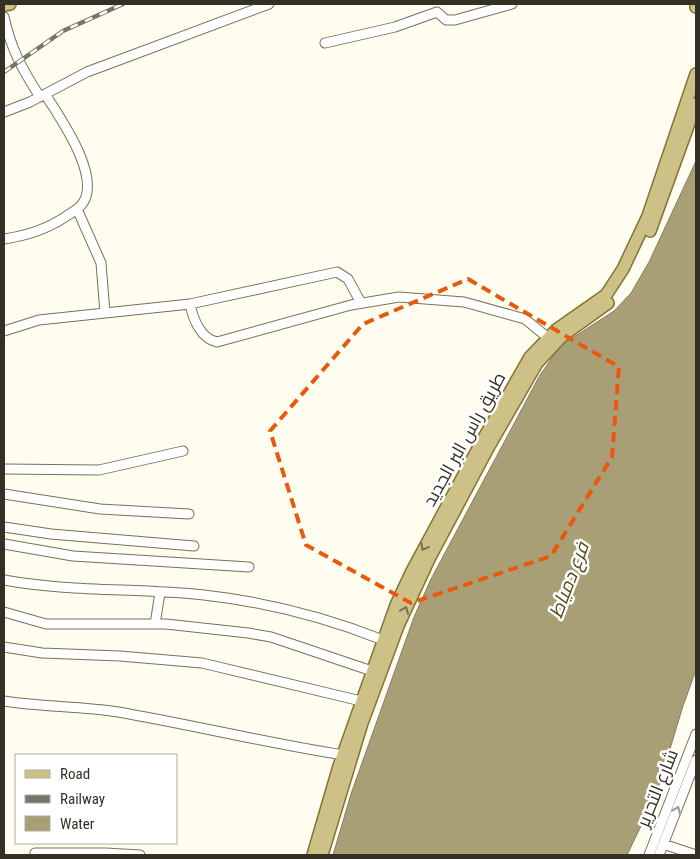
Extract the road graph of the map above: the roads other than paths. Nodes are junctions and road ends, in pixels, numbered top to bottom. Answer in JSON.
{"nodes":[{"id":1,"x":10,"y":4,"type":"edge"},
{"id":2,"x":269,"y":4,"type":"edge"},
{"id":3,"x":512,"y":4,"type":"edge"},
{"id":4,"x":4,"y":5,"type":"edge"},
{"id":5,"x":4,"y":16,"type":"edge"},
{"id":6,"x":325,"y":43,"type":"dead end"},
{"id":7,"x":696,"y":74,"type":"edge"},
{"id":8,"x":42,"y":95,"type":"junction"},
{"id":9,"x":696,"y":104,"type":"edge"},
{"id":10,"x":4,"y":112,"type":"edge"},
{"id":11,"x":667,"y":173,"type":"junction"},
{"id":12,"x":77,"y":209,"type":"junction"},
{"id":13,"x":4,"y":239,"type":"edge"},
{"id":14,"x":361,"y":303,"type":"junction"},
{"id":15,"x":190,"y":304,"type":"junction"},
{"id":16,"x":105,"y":314,"type":"junction"},
{"id":17,"x":4,"y":331,"type":"edge"},
{"id":18,"x":547,"y":337,"type":"junction"},
{"id":19,"x":484,"y":446,"type":"junction"},
{"id":20,"x":183,"y":451,"type":"dead end"},
{"id":21,"x":4,"y":469,"type":"edge"},
{"id":22,"x":4,"y":494,"type":"edge"},
{"id":23,"x":189,"y":514,"type":"dead end"},
{"id":24,"x":4,"y":527,"type":"edge"},
{"id":25,"x":4,"y":544,"type":"edge"},
{"id":26,"x":194,"y":546,"type":"dead end"},
{"id":27,"x":250,"y":567,"type":"dead end"},
{"id":28,"x":4,"y":580,"type":"edge"},
{"id":29,"x":160,"y":593,"type":"junction"},
{"id":30,"x":4,"y":612,"type":"edge"},
{"id":31,"x":155,"y":624,"type":"junction"},
{"id":32,"x":383,"y":640,"type":"junction"},
{"id":33,"x":4,"y":647,"type":"edge"},
{"id":34,"x":372,"y":671,"type":"junction"},
{"id":35,"x":4,"y":701,"type":"edge"},
{"id":36,"x":362,"y":701,"type":"junction"},
{"id":37,"x":696,"y":734,"type":"edge"},
{"id":38,"x":343,"y":755,"type":"junction"},
{"id":39,"x":696,"y":760,"type":"edge"},
{"id":40,"x":663,"y":844,"type":"junction"},
{"id":41,"x":36,"y":853,"type":"dead end"},
{"id":42,"x":140,"y":855,"type":"edge"},
{"id":43,"x":313,"y":855,"type":"edge"},
{"id":44,"x":322,"y":855,"type":"edge"},
{"id":45,"x":649,"y":855,"type":"edge"},
{"id":46,"x":660,"y":855,"type":"edge"},
{"id":47,"x":696,"y":855,"type":"edge"}],
"edges":[{"from":1,"to":4,"type":"main road"},
{"from":2,"to":8,"type":"street"},
{"from":3,"to":6,"type":"street"},
{"from":5,"to":8,"type":"street"},
{"from":7,"to":11,"type":"main road","name":"طريق راس البر الجديد"},
{"from":8,"to":10,"type":"street"},
{"from":8,"to":12,"type":"street"},
{"from":9,"to":11,"type":"main road","name":"طريق راس البر الجديد"},
{"from":11,"to":18,"type":"main road","name":"طريق راس البر الجديد"},
{"from":11,"to":19,"type":"main road","name":"طريق راس البر الجديد"},
{"from":12,"to":13,"type":"street"},
{"from":12,"to":16,"type":"street"},
{"from":14,"to":15,"type":"street"},
{"from":14,"to":15,"type":"street"},
{"from":14,"to":18,"type":"street"},
{"from":15,"to":16,"type":"street"},
{"from":16,"to":17,"type":"street"},
{"from":18,"to":19,"type":"main road","name":"طريق راس البر الجديد"},
{"from":19,"to":32,"type":"main road","name":"طريق راس البر الجديد","one_way":true},
{"from":44,"to":19,"type":"main road","name":"طريق راس البر الجديد","one_way":true},
{"from":20,"to":21,"type":"street"},
{"from":22,"to":23,"type":"street"},
{"from":24,"to":26,"type":"street"},
{"from":25,"to":27,"type":"street"},
{"from":28,"to":29,"type":"street"},
{"from":29,"to":31,"type":"street"},
{"from":29,"to":32,"type":"street"},
{"from":30,"to":31,"type":"street"},
{"from":31,"to":34,"type":"street"},
{"from":32,"to":34,"type":"main road","name":"طريق راس البر الجديد"},
{"from":33,"to":36,"type":"street"},
{"from":34,"to":36,"type":"main road","name":"طريق راس البر الجديد"},
{"from":35,"to":38,"type":"street"},
{"from":36,"to":38,"type":"main road","name":"طريق راس البر الجديد"},
{"from":37,"to":45,"type":"street","name":"شارع التحرير"},
{"from":38,"to":43,"type":"main road","name":"طريق راس البر الجديد"},
{"from":40,"to":39,"type":"street","name":"شارع التحرير","one_way":true},
{"from":40,"to":46,"type":"street","name":"شارع التحرير"},
{"from":40,"to":47,"type":"street"},
{"from":41,"to":42,"type":"street"}]}
